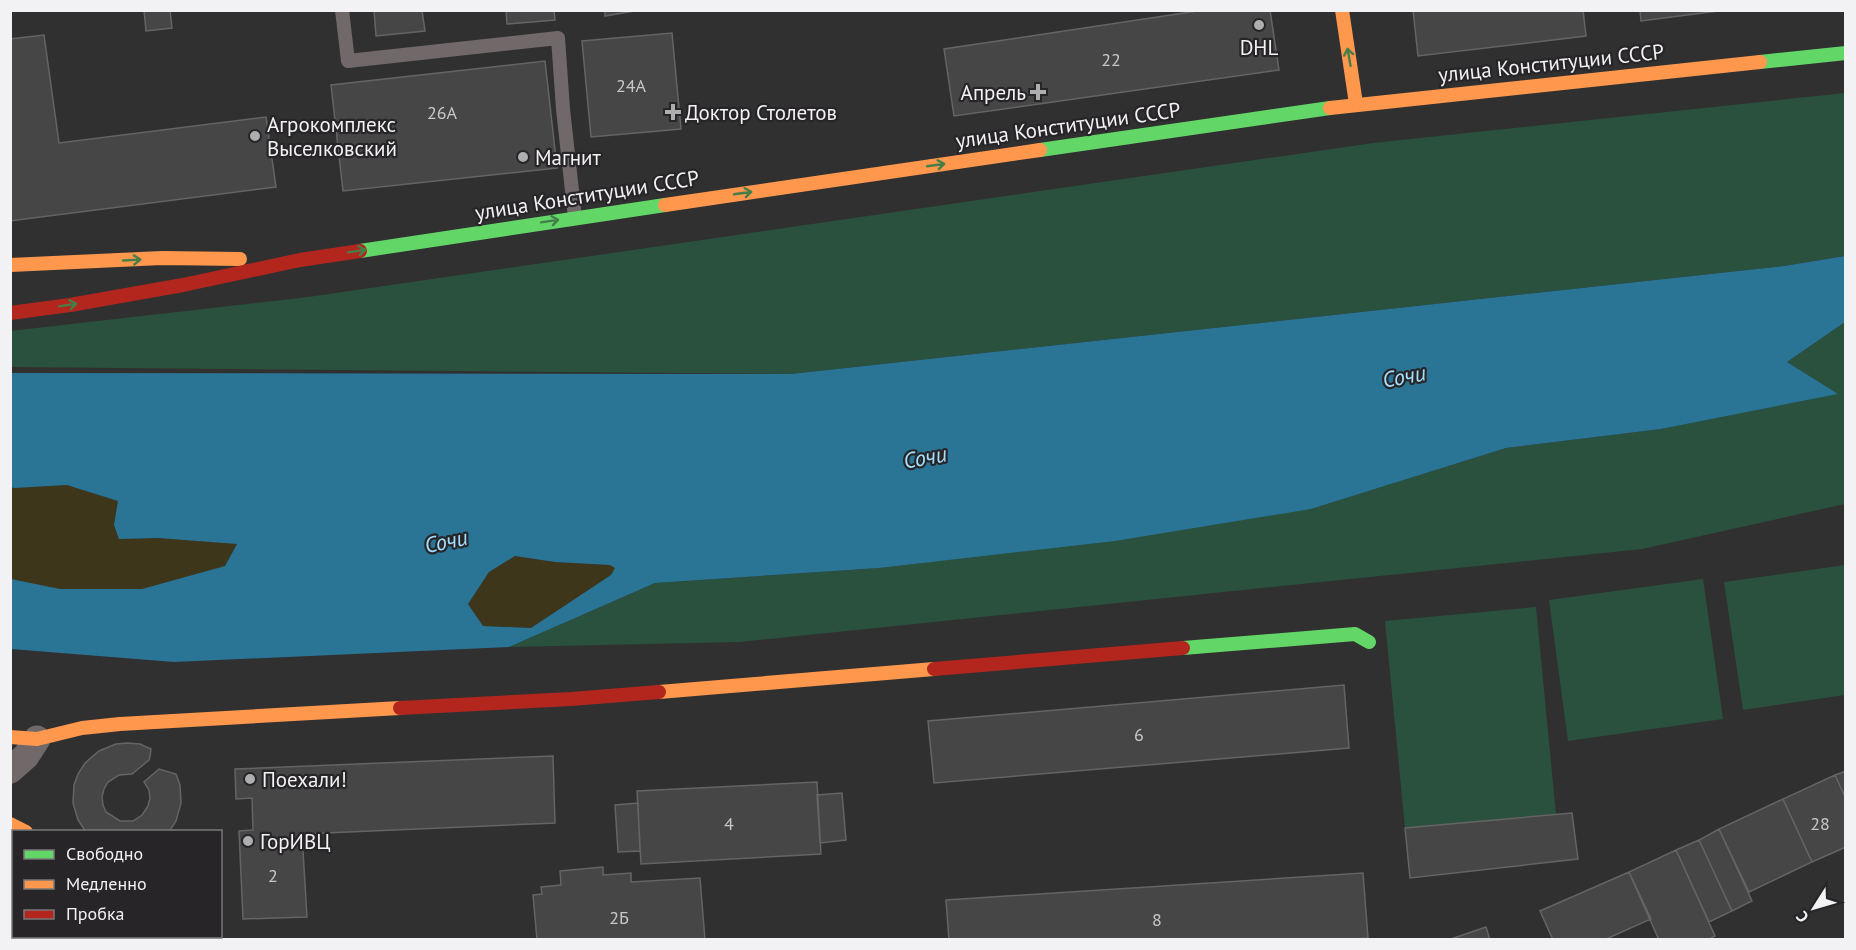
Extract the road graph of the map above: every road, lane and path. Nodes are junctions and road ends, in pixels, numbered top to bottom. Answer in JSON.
{"nodes":[{"id":1,"x":342,"y":10,"type":"edge"},
{"id":2,"x":1341,"y":10,"type":"edge"},
{"id":3,"x":1845,"y":53,"type":"edge"},
{"id":4,"x":1356,"y":104,"type":"junction"},
{"id":5,"x":575,"y":218,"type":"junction"},
{"id":6,"x":300,"y":260,"type":"junction"},
{"id":7,"x":10,"y":265,"type":"edge"},
{"id":8,"x":10,"y":313,"type":"edge"},
{"id":9,"x":1369,"y":642,"type":"dead end"},
{"id":10,"x":23,"y":738,"type":"edge"},
{"id":11,"x":10,"y":770,"type":"edge"}],
"edges":[{"from":1,"to":5,"type":"lane"},
{"from":4,"to":2,"type":"main road","one_way":true},
{"from":3,"to":4,"type":"main road","name":"улица Конституции СССР"},
{"from":5,"to":4,"type":"main road","name":"улица Конституции СССР","one_way":true},
{"from":6,"to":5,"type":"main road","name":"улица Конституции СССР","one_way":true},
{"from":7,"to":6,"type":"main road","one_way":true},
{"from":8,"to":6,"type":"main road","one_way":true},
{"from":9,"to":10,"type":"main road"},
{"from":10,"to":11,"type":"street"}]}
